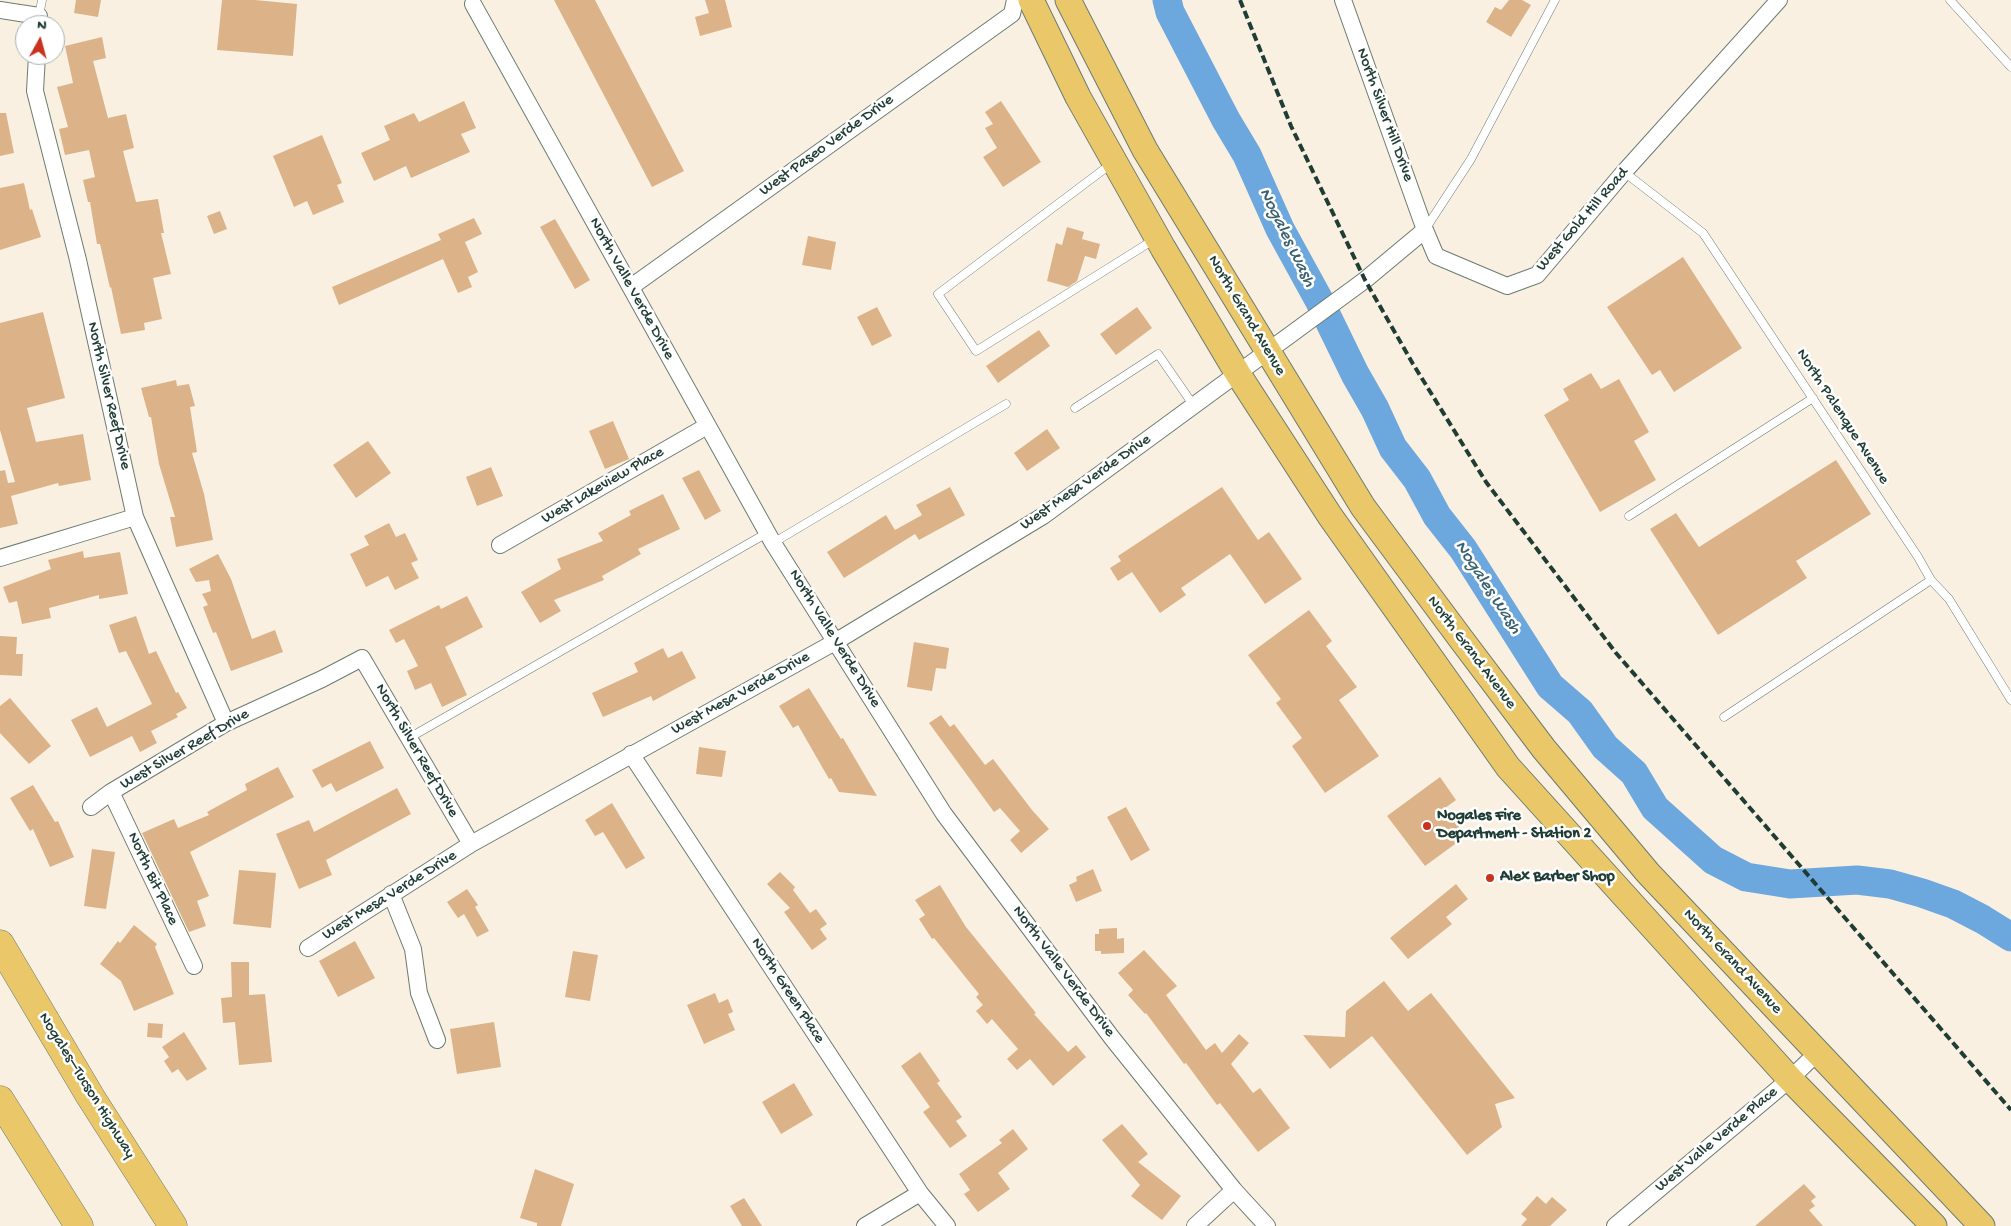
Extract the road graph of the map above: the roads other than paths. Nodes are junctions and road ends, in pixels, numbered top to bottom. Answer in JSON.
{"nodes":[{"id":1,"x":1015,"y":0,"type":"edge"},
{"id":2,"x":1031,"y":0,"type":"edge"},
{"id":3,"x":1068,"y":0,"type":"edge"},
{"id":4,"x":1343,"y":0,"type":"edge"},
{"id":5,"x":1555,"y":0,"type":"edge"},
{"id":6,"x":1779,"y":0,"type":"edge"},
{"id":7,"x":1950,"y":0,"type":"edge"},
{"id":8,"x":473,"y":4,"type":"dead end"},
{"id":9,"x":0,"y":10,"type":"edge"},
{"id":10,"x":40,"y":13,"type":"edge"},
{"id":11,"x":36,"y":65,"type":"edge"},
{"id":12,"x":2011,"y":67,"type":"edge"},
{"id":13,"x":1115,"y":162,"type":"junction"},
{"id":14,"x":1624,"y":172,"type":"junction"},
{"id":15,"x":1425,"y":230,"type":"junction"},
{"id":16,"x":1157,"y":237,"type":"junction"},
{"id":17,"x":631,"y":287,"type":"junction"},
{"id":18,"x":1268,"y":352,"type":"junction"},
{"id":19,"x":1238,"y":374,"type":"junction"},
{"id":20,"x":1813,"y":398,"type":"junction"},
{"id":21,"x":1006,"y":404,"type":"dead end"},
{"id":22,"x":1194,"y":406,"type":"junction"},
{"id":23,"x":1075,"y":408,"type":"dead end"},
{"id":24,"x":707,"y":426,"type":"junction"},
{"id":25,"x":1629,"y":516,"type":"dead end"},
{"id":26,"x":135,"y":517,"type":"junction"},
{"id":27,"x":770,"y":538,"type":"junction"},
{"id":28,"x":500,"y":545,"type":"dead end"},
{"id":29,"x":0,"y":558,"type":"edge"},
{"id":30,"x":1931,"y":580,"type":"junction"},
{"id":31,"x":835,"y":642,"type":"junction"},
{"id":32,"x":362,"y":658,"type":"joint"},
{"id":33,"x":2011,"y":700,"type":"edge"},
{"id":34,"x":1724,"y":717,"type":"dead end"},
{"id":35,"x":226,"y":723,"type":"junction"},
{"id":36,"x":409,"y":738,"type":"junction"},
{"id":37,"x":631,"y":754,"type":"junction"},
{"id":38,"x":111,"y":792,"type":"junction"},
{"id":39,"x":91,"y":807,"type":"dead end"},
{"id":40,"x":471,"y":844,"type":"junction"},
{"id":41,"x":391,"y":894,"type":"junction"},
{"id":42,"x":0,"y":944,"type":"edge"},
{"id":43,"x":308,"y":948,"type":"dead end"},
{"id":44,"x":194,"y":966,"type":"dead end"},
{"id":45,"x":437,"y":1040,"type":"dead end"},
{"id":46,"x":1817,"y":1053,"type":"junction"},
{"id":47,"x":1790,"y":1079,"type":"junction"},
{"id":48,"x":0,"y":1100,"type":"edge"},
{"id":49,"x":1234,"y":1190,"type":"junction"},
{"id":50,"x":920,"y":1193,"type":"junction"},
{"id":51,"x":79,"y":1226,"type":"edge"},
{"id":52,"x":174,"y":1226,"type":"edge"},
{"id":53,"x":865,"y":1226,"type":"edge"},
{"id":54,"x":947,"y":1226,"type":"edge"},
{"id":55,"x":1195,"y":1226,"type":"edge"},
{"id":56,"x":1267,"y":1226,"type":"edge"},
{"id":57,"x":1615,"y":1226,"type":"edge"},
{"id":58,"x":1934,"y":1226,"type":"edge"},
{"id":59,"x":1982,"y":1226,"type":"edge"}],
"edges":[{"from":1,"to":17,"type":"street","name":"West Paseo Verde Drive"},
{"from":2,"to":13,"type":"main road","name":"North Grand Avenue"},
{"from":3,"to":18,"type":"main road","name":"North Grand Avenue"},
{"from":4,"to":15,"type":"street","name":"North Silver Hill Drive"},
{"from":5,"to":15,"type":"lane"},
{"from":6,"to":14,"type":"street","name":"West Gold Hill Road"},
{"from":7,"to":12,"type":"lane"},
{"from":8,"to":17,"type":"street","name":"North Valle Verde Drive"},
{"from":9,"to":10,"type":"street"},
{"from":11,"to":26,"type":"street","name":"North Silver Reef Drive"},
{"from":13,"to":16,"type":"main road","name":"North Grand Avenue"},
{"from":13,"to":16,"type":"lane"},
{"from":14,"to":15,"type":"street","name":"West Gold Hill Road"},
{"from":14,"to":20,"type":"lane","name":"North Palenque Avenue"},
{"from":15,"to":18,"type":"street"},
{"from":16,"to":19,"type":"main road","name":"North Grand Avenue"},
{"from":17,"to":24,"type":"street","name":"North Valle Verde Drive"},
{"from":18,"to":19,"type":"street"},
{"from":18,"to":46,"type":"main road","name":"North Grand Avenue"},
{"from":19,"to":22,"type":"street","name":"West Mesa Verde Drive"},
{"from":19,"to":47,"type":"main road","name":"North Grand Avenue"},
{"from":20,"to":25,"type":"lane"},
{"from":20,"to":30,"type":"lane","name":"North Palenque Avenue"},
{"from":21,"to":27,"type":"lane"},
{"from":22,"to":23,"type":"lane"},
{"from":22,"to":31,"type":"street","name":"West Mesa Verde Drive"},
{"from":24,"to":27,"type":"street","name":"North Valle Verde Drive"},
{"from":24,"to":28,"type":"street","name":"West Lakeview Place"},
{"from":26,"to":29,"type":"street"},
{"from":26,"to":35,"type":"street","name":"North Silver Reef Drive"},
{"from":27,"to":31,"type":"street","name":"North Valle Verde Drive"},
{"from":27,"to":36,"type":"lane"},
{"from":30,"to":33,"type":"lane","name":"North Palenque Avenue"},
{"from":30,"to":34,"type":"lane"},
{"from":31,"to":37,"type":"street","name":"West Mesa Verde Drive"},
{"from":31,"to":49,"type":"street","name":"North Valle Verde Drive"},
{"from":32,"to":35,"type":"street","name":"West Silver Reef Drive"},
{"from":32,"to":36,"type":"street","name":"North Silver Reef Drive"},
{"from":35,"to":38,"type":"street","name":"West Silver Reef Drive"},
{"from":36,"to":40,"type":"street","name":"North Silver Reef Drive"},
{"from":37,"to":40,"type":"street","name":"West Mesa Verde Drive"},
{"from":37,"to":50,"type":"street","name":"North Green Place"},
{"from":38,"to":39,"type":"street","name":"West Silver Reef Drive"},
{"from":38,"to":44,"type":"street","name":"North Bit Place"},
{"from":40,"to":41,"type":"street","name":"West Mesa Verde Drive"},
{"from":41,"to":43,"type":"street","name":"West Mesa Verde Drive"},
{"from":41,"to":45,"type":"street"},
{"from":42,"to":52,"type":"highway","name":"Nogales–Tucson Highway"},
{"from":46,"to":47,"type":"street","name":"West Valle Verde Place"},
{"from":46,"to":59,"type":"main road","name":"North Grand Avenue"},
{"from":47,"to":57,"type":"street","name":"West Valle Verde Place"},
{"from":47,"to":58,"type":"main road","name":"North Grand Avenue"},
{"from":48,"to":51,"type":"highway"},
{"from":49,"to":55,"type":"street"},
{"from":49,"to":56,"type":"street","name":"North Valle Verde Drive"},
{"from":50,"to":53,"type":"street"},
{"from":50,"to":54,"type":"street","name":"North Green Place"}]}
